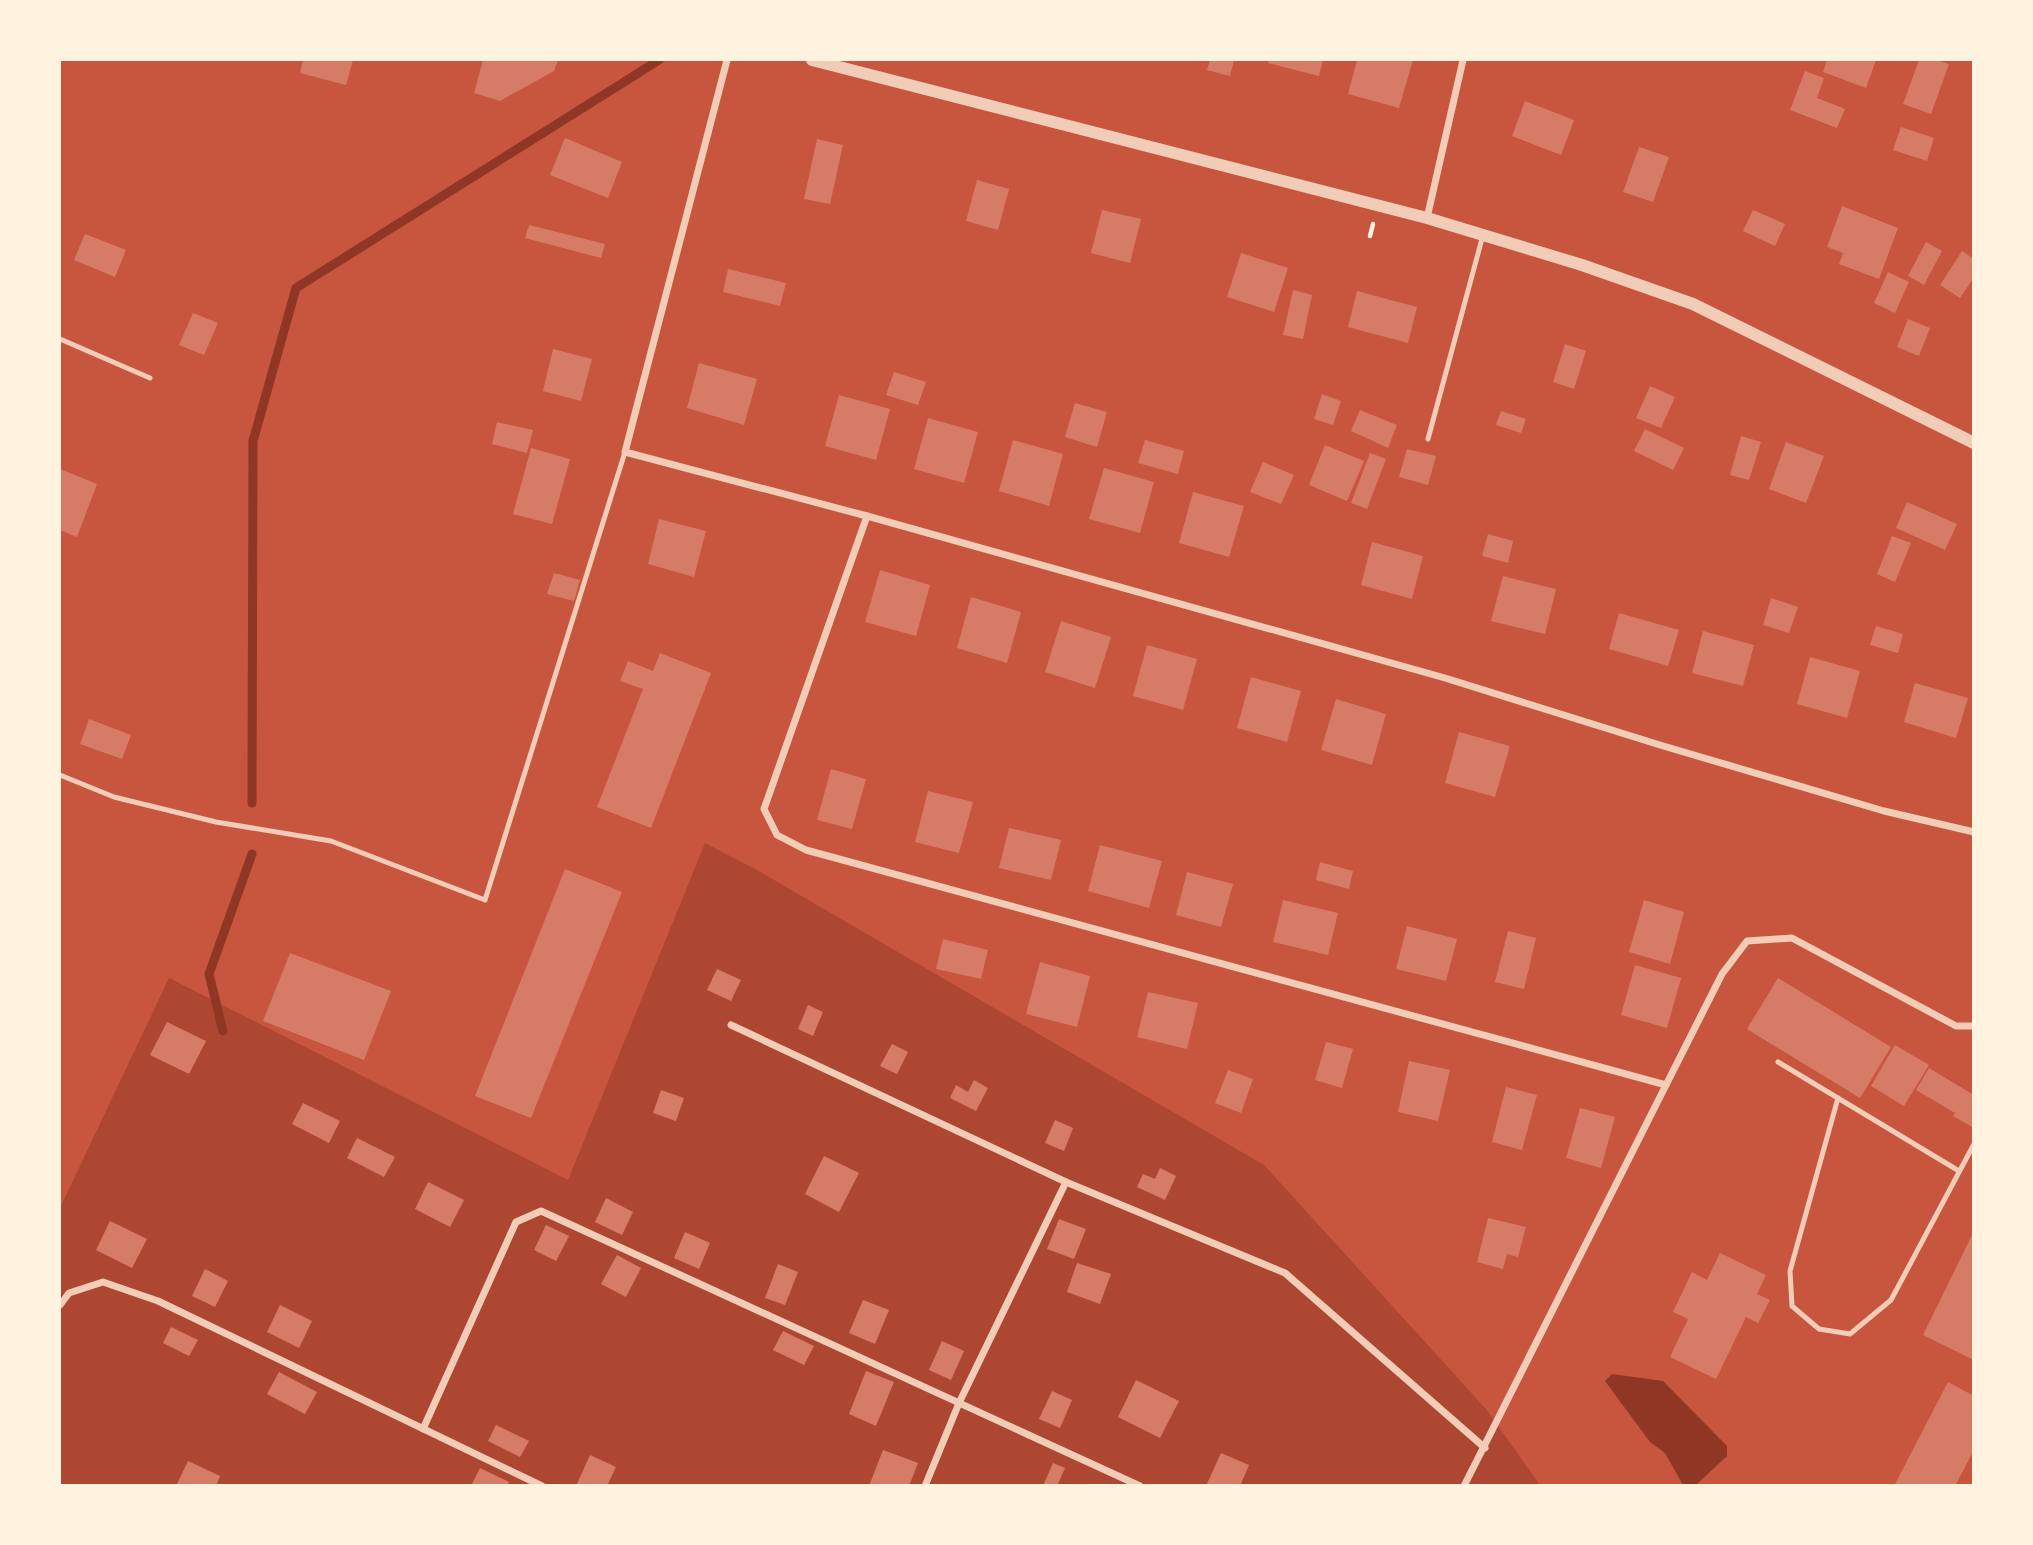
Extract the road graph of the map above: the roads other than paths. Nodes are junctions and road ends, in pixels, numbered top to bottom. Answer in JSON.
{"nodes":[{"id":1,"x":727,"y":60,"type":"edge"},
{"id":2,"x":812,"y":60,"type":"edge"},
{"id":3,"x":1463,"y":60,"type":"edge"},
{"id":4,"x":1427,"y":218,"type":"junction"},
{"id":5,"x":1483,"y":235,"type":"junction"},
{"id":6,"x":60,"y":340,"type":"edge"},
{"id":7,"x":150,"y":379,"type":"dead end"},
{"id":8,"x":1428,"y":439,"type":"dead end"},
{"id":9,"x":1973,"y":443,"type":"edge"},
{"id":10,"x":625,"y":452,"type":"junction"},
{"id":11,"x":867,"y":516,"type":"junction"},
{"id":12,"x":60,"y":775,"type":"edge"},
{"id":13,"x":1973,"y":832,"type":"edge"},
{"id":14,"x":731,"y":1025,"type":"dead end"},
{"id":15,"x":1973,"y":1026,"type":"edge"},
{"id":16,"x":1778,"y":1062,"type":"dead end"},
{"id":17,"x":1666,"y":1085,"type":"junction"},
{"id":18,"x":1838,"y":1098,"type":"junction"},
{"id":19,"x":1973,"y":1144,"type":"edge"},
{"id":20,"x":1959,"y":1171,"type":"junction"},
{"id":21,"x":1066,"y":1182,"type":"junction"},
{"id":22,"x":60,"y":1305,"type":"edge"},
{"id":23,"x":959,"y":1404,"type":"junction"},
{"id":24,"x":423,"y":1429,"type":"junction"},
{"id":25,"x":1485,"y":1448,"type":"junction"},
{"id":26,"x":542,"y":1486,"type":"edge"},
{"id":27,"x":925,"y":1486,"type":"edge"},
{"id":28,"x":1140,"y":1486,"type":"edge"},
{"id":29,"x":1464,"y":1486,"type":"edge"}],
"edges":[{"from":1,"to":10,"type":"street"},
{"from":2,"to":4,"type":"street"},
{"from":3,"to":4,"type":"street"},
{"from":4,"to":5,"type":"street"},
{"from":5,"to":8,"type":"lane"},
{"from":5,"to":9,"type":"street"},
{"from":6,"to":7,"type":"lane"},
{"from":10,"to":11,"type":"street"},
{"from":10,"to":12,"type":"lane"},
{"from":11,"to":13,"type":"street"},
{"from":11,"to":17,"type":"street"},
{"from":14,"to":21,"type":"street"},
{"from":15,"to":17,"type":"street"},
{"from":16,"to":18,"type":"lane"},
{"from":17,"to":25,"type":"street"},
{"from":18,"to":20,"type":"lane"},
{"from":18,"to":20,"type":"lane"},
{"from":19,"to":20,"type":"lane"},
{"from":21,"to":23,"type":"street"},
{"from":21,"to":25,"type":"street"},
{"from":22,"to":24,"type":"street"},
{"from":23,"to":24,"type":"street"},
{"from":23,"to":27,"type":"street"},
{"from":23,"to":28,"type":"street"},
{"from":24,"to":26,"type":"street"},
{"from":25,"to":29,"type":"street"}]}
